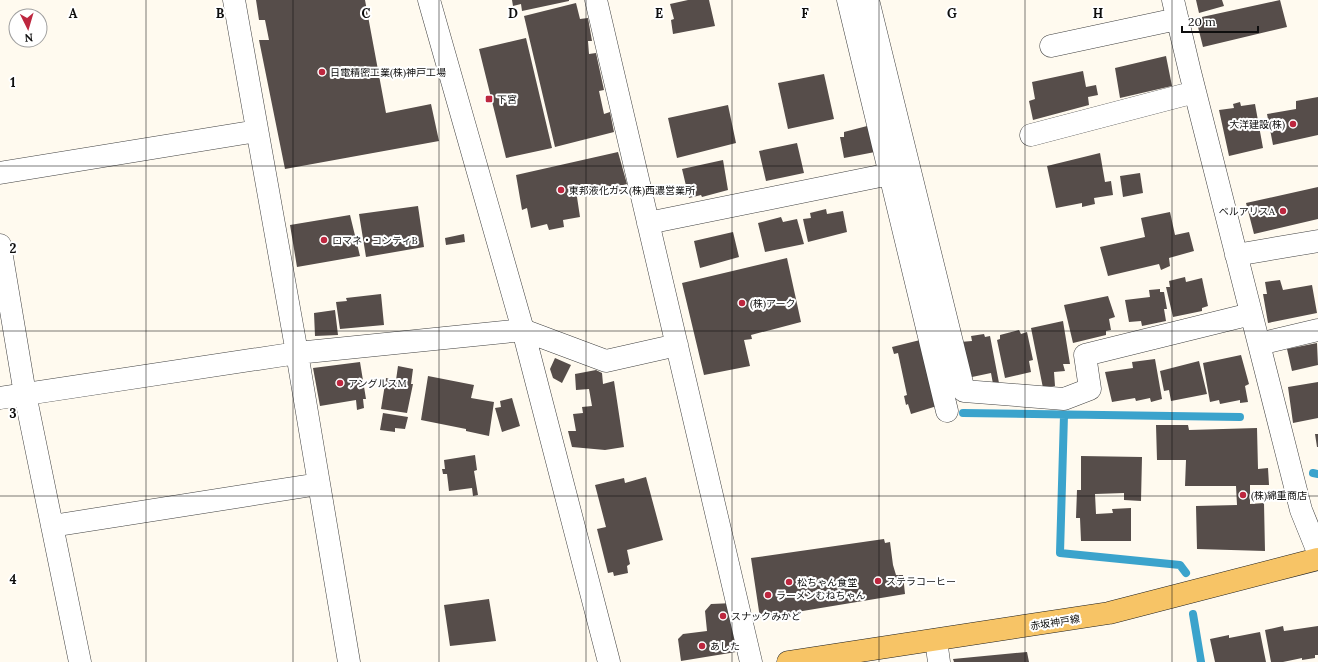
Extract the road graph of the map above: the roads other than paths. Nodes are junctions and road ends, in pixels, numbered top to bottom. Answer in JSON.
{"nodes":[{"id":1,"x":234,"y":0,"type":"edge"},
{"id":2,"x":429,"y":0,"type":"edge"},
{"id":3,"x":596,"y":0,"type":"edge"},
{"id":4,"x":848,"y":0,"type":"edge"},
{"id":5,"x":868,"y":0,"type":"edge"},
{"id":6,"x":1175,"y":9,"type":"edge"},
{"id":7,"x":1051,"y":46,"type":"dead end"},
{"id":8,"x":1195,"y":92,"type":"junction"},
{"id":9,"x":257,"y":132,"type":"junction"},
{"id":10,"x":1031,"y":134,"type":"dead end"},
{"id":11,"x":0,"y":173,"type":"edge"},
{"id":12,"x":890,"y":174,"type":"junction"},
{"id":13,"x":648,"y":223,"type":"junction"},
{"id":14,"x":1318,"y":241,"type":"edge"},
{"id":15,"x":0,"y":245,"type":"edge"},
{"id":16,"x":1236,"y":256,"type":"junction"},
{"id":17,"x":1251,"y":314,"type":"junction"},
{"id":18,"x":523,"y":330,"type":"junction"},
{"id":19,"x":1318,"y":330,"type":"edge"},
{"id":20,"x":1259,"y":344,"type":"junction"},
{"id":21,"x":677,"y":345,"type":"junction"},
{"id":22,"x":298,"y":353,"type":"junction"},
{"id":23,"x":25,"y":394,"type":"junction"},
{"id":24,"x":0,"y":398,"type":"edge"},
{"id":25,"x":947,"y":411,"type":"dead end"},
{"id":26,"x":319,"y":484,"type":"junction"},
{"id":27,"x":52,"y":526,"type":"junction"},
{"id":28,"x":1318,"y":552,"type":"edge"},
{"id":29,"x":1318,"y":559,"type":"edge"},
{"id":30,"x":936,"y":640,"type":"junction"},
{"id":31,"x":80,"y":662,"type":"edge"},
{"id":32,"x":349,"y":662,"type":"edge"},
{"id":33,"x":609,"y":662,"type":"edge"},
{"id":34,"x":751,"y":662,"type":"edge"},
{"id":35,"x":788,"y":662,"type":"edge"},
{"id":36,"x":939,"y":662,"type":"edge"}],
"edges":[{"from":1,"to":9,"type":"street"},
{"from":2,"to":18,"type":"street"},
{"from":3,"to":13,"type":"street"},
{"from":4,"to":12,"type":"street"},
{"from":5,"to":17,"type":"street"},
{"from":6,"to":7,"type":"street"},
{"from":6,"to":8,"type":"street"},
{"from":8,"to":10,"type":"street"},
{"from":8,"to":16,"type":"street"},
{"from":9,"to":11,"type":"street"},
{"from":9,"to":22,"type":"street"},
{"from":12,"to":13,"type":"street"},
{"from":12,"to":25,"type":"street"},
{"from":13,"to":21,"type":"street"},
{"from":14,"to":16,"type":"street"},
{"from":15,"to":23,"type":"street"},
{"from":16,"to":17,"type":"street"},
{"from":17,"to":20,"type":"street"},
{"from":18,"to":21,"type":"street"},
{"from":18,"to":22,"type":"street"},
{"from":18,"to":33,"type":"street"},
{"from":19,"to":20,"type":"street"},
{"from":20,"to":28,"type":"street"},
{"from":21,"to":34,"type":"street"},
{"from":22,"to":23,"type":"street"},
{"from":22,"to":26,"type":"street"},
{"from":23,"to":24,"type":"street"},
{"from":23,"to":27,"type":"street"},
{"from":26,"to":27,"type":"street"},
{"from":26,"to":32,"type":"street"},
{"from":27,"to":31,"type":"street"},
{"from":29,"to":30,"type":"main road","name":"赤坂神戸線"},
{"from":30,"to":35,"type":"main road","name":"赤坂神戸線"},
{"from":30,"to":36,"type":"street"}]}
